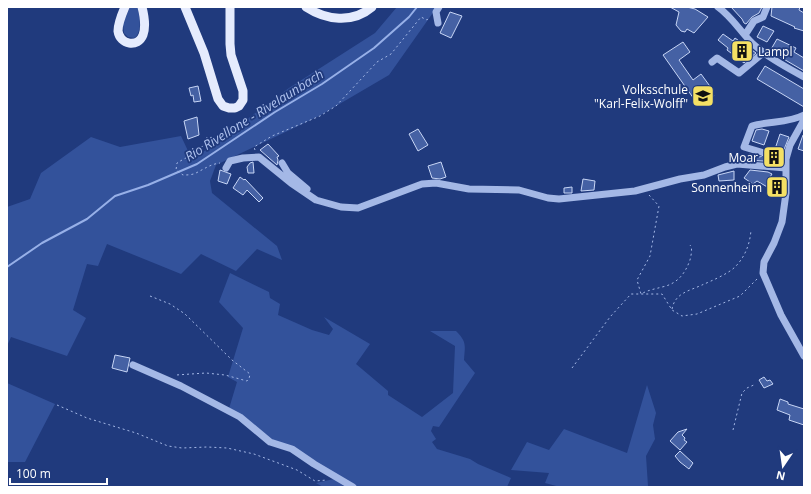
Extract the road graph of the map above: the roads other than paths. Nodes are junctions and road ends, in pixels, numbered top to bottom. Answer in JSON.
{"nodes":[{"id":1,"x":125,"y":7,"type":"edge"},
{"id":2,"x":142,"y":7,"type":"edge"},
{"id":3,"x":185,"y":7,"type":"edge"},
{"id":4,"x":230,"y":7,"type":"edge"},
{"id":5,"x":306,"y":7,"type":"edge"},
{"id":6,"x":372,"y":7,"type":"edge"},
{"id":7,"x":439,"y":7,"type":"edge"},
{"id":8,"x":718,"y":7,"type":"edge"},
{"id":9,"x":767,"y":7,"type":"edge"},
{"id":10,"x":438,"y":23,"type":"dead end"},
{"id":11,"x":745,"y":35,"type":"junction"},
{"id":12,"x":763,"y":53,"type":"junction"},
{"id":13,"x":712,"y":62,"type":"dead end"},
{"id":14,"x":804,"y":77,"type":"edge"},
{"id":15,"x":804,"y":115,"type":"edge"},
{"id":16,"x":804,"y":120,"type":"edge"},
{"id":17,"x":761,"y":152,"type":"dead end"},
{"id":18,"x":282,"y":164,"type":"dead end"},
{"id":19,"x":228,"y":165,"type":"road end"},
{"id":20,"x":786,"y":168,"type":"junction"},
{"id":21,"x":316,"y":200,"type":"junction"},
{"id":22,"x":804,"y":356,"type":"edge"},
{"id":23,"x":133,"y":365,"type":"dead end"},
{"id":24,"x":353,"y":487,"type":"edge"}],
"edges":[{"from":1,"to":2,"type":"main road"},
{"from":3,"to":4,"type":"main road"},
{"from":5,"to":6,"type":"main road"},
{"from":7,"to":10,"type":"street"},
{"from":8,"to":11,"type":"street"},
{"from":9,"to":11,"type":"street"},
{"from":11,"to":12,"type":"street"},
{"from":12,"to":13,"type":"street"},
{"from":12,"to":14,"type":"street"},
{"from":15,"to":17,"type":"street"},
{"from":16,"to":20,"type":"street"},
{"from":18,"to":21,"type":"street"},
{"from":19,"to":21,"type":"street"},
{"from":20,"to":21,"type":"street"},
{"from":20,"to":22,"type":"street"},
{"from":23,"to":24,"type":"street"}]}
